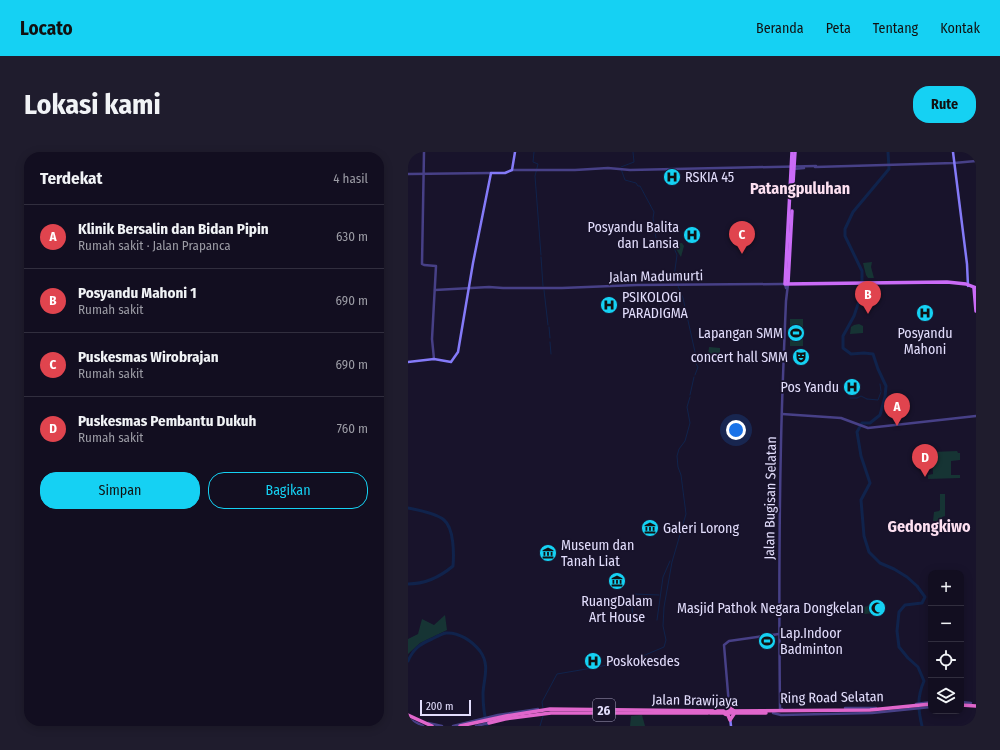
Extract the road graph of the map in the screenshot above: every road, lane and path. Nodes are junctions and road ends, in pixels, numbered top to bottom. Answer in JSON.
{"nodes":[{"id":1,"x":424,"y":152,"type":"edge"},
{"id":2,"x":515,"y":152,"type":"edge"},
{"id":3,"x":794,"y":152,"type":"edge"},
{"id":4,"x":953,"y":152,"type":"edge"},
{"id":5,"x":976,"y":161,"type":"edge"},
{"id":6,"x":954,"y":164,"type":"junction"},
{"id":7,"x":793,"y":168,"type":"junction"},
{"id":8,"x":512,"y":170,"type":"junction"},
{"id":9,"x":491,"y":173,"type":"junction"},
{"id":10,"x":408,"y":174,"type":"edge"},
{"id":11,"x":423,"y":174,"type":"junction"},
{"id":12,"x":967,"y":285,"type":"junction"},
{"id":13,"x":786,"y":286,"type":"junction"},
{"id":14,"x":469,"y":288,"type":"junction"},
{"id":15,"x":975,"y":288,"type":"edge"},
{"id":16,"x":435,"y":290,"type":"junction"},
{"id":17,"x":976,"y":301,"type":"edge"},
{"id":18,"x":976,"y":311,"type":"edge"},
{"id":19,"x":434,"y":359,"type":"junction"},
{"id":20,"x":408,"y":362,"type":"edge"},
{"id":21,"x":782,"y":414,"type":"junction"},
{"id":22,"x":976,"y":416,"type":"edge"},
{"id":23,"x":779,"y":634,"type":"junction"},
{"id":24,"x":964,"y":704,"type":"edge"},
{"id":25,"x":729,"y":705,"type":"junction"},
{"id":26,"x":928,"y":705,"type":"edge"},
{"id":27,"x":974,"y":705,"type":"edge"},
{"id":28,"x":909,"y":707,"type":"junction"},
{"id":29,"x":780,"y":709,"type":"junction"},
{"id":30,"x":755,"y":711,"type":"junction"},
{"id":31,"x":536,"y":712,"type":"junction"},
{"id":32,"x":725,"y":712,"type":"junction"},
{"id":33,"x":732,"y":713,"type":"junction"},
{"id":34,"x":408,"y":716,"type":"edge"},
{"id":35,"x":730,"y":720,"type":"junction"},
{"id":36,"x":488,"y":721,"type":"junction"},
{"id":37,"x":474,"y":724,"type":"edge"},
{"id":38,"x":423,"y":726,"type":"edge"},
{"id":39,"x":426,"y":726,"type":"edge"},
{"id":40,"x":432,"y":726,"type":"edge"},
{"id":41,"x":442,"y":726,"type":"edge"},
{"id":42,"x":453,"y":726,"type":"edge"},
{"id":43,"x":460,"y":726,"type":"edge"},
{"id":44,"x":731,"y":726,"type":"edge"}],
"edges":[{"from":1,"to":11,"type":"street"},
{"from":2,"to":8,"type":"main road"},
{"from":3,"to":7,"type":"main road"},
{"from":4,"to":6,"type":"main road"},
{"from":5,"to":6,"type":"street"},
{"from":6,"to":7,"type":"street"},
{"from":6,"to":12,"type":"main road"},
{"from":7,"to":8,"type":"street"},
{"from":7,"to":13,"type":"main road"},
{"from":8,"to":9,"type":"main road"},
{"from":9,"to":11,"type":"street"},
{"from":9,"to":14,"type":"main road"},
{"from":10,"to":11,"type":"street"},
{"from":11,"to":16,"type":"street"},
{"from":12,"to":13,"type":"main road"},
{"from":12,"to":15,"type":"main road"},
{"from":13,"to":14,"type":"street","name":"Jalan Madumurti"},
{"from":13,"to":21,"type":"street","name":"Jalan Bugisan Selatan"},
{"from":14,"to":16,"type":"street","name":"Jalan Madumurti"},
{"from":14,"to":19,"type":"main road"},
{"from":15,"to":17,"type":"main road"},
{"from":15,"to":18,"type":"main road"},
{"from":16,"to":19,"type":"street"},
{"from":19,"to":20,"type":"main road"},
{"from":21,"to":22,"type":"street"},
{"from":21,"to":23,"type":"street","name":"Jalan Bugisan Selatan"},
{"from":23,"to":25,"type":"street"},
{"from":23,"to":29,"type":"street","name":"Jalan Bugisan Selatan"},
{"from":24,"to":27,"type":"highway"},
{"from":25,"to":32,"type":"highway"},
{"from":25,"to":33,"type":"highway"},
{"from":26,"to":28,"type":"highway","name":"Jalan Brawijaya","number":"26"},
{"from":28,"to":29,"type":"street","name":"Ring Road Selatan"},
{"from":28,"to":30,"type":"highway","name":"Jalan Brawijaya","number":"26"},
{"from":28,"to":33,"type":"highway","name":"Jalan Brawijaya","number":"26"},
{"from":29,"to":30,"type":"highway","name":"Ring Road Selatan"},
{"from":30,"to":33,"type":"highway","name":"Jalan Brawijaya","number":"26"},
{"from":31,"to":32,"type":"highway","name":"Jalan Brawijaya","number":"26"},
{"from":31,"to":32,"type":"highway","name":"Jalan Brawijaya","number":"26"},
{"from":31,"to":36,"type":"highway"},
{"from":31,"to":36,"type":"highway","name":"Jalan Brawijaya","number":"26"},
{"from":32,"to":33,"type":"highway","name":"Jalan Brawijaya","number":"26"},
{"from":32,"to":35,"type":"highway"},
{"from":33,"to":35,"type":"highway"},
{"from":34,"to":38,"type":"street"},
{"from":34,"to":39,"type":"highway"},
{"from":34,"to":40,"type":"highway"},
{"from":34,"to":41,"type":"street"},
{"from":35,"to":44,"type":"main road"},
{"from":36,"to":37,"type":"highway","name":"Jalan Brawijaya","number":"26"},
{"from":37,"to":42,"type":"street"},
{"from":37,"to":43,"type":"highway","name":"Jalan Brawijaya","number":"26"}]}
